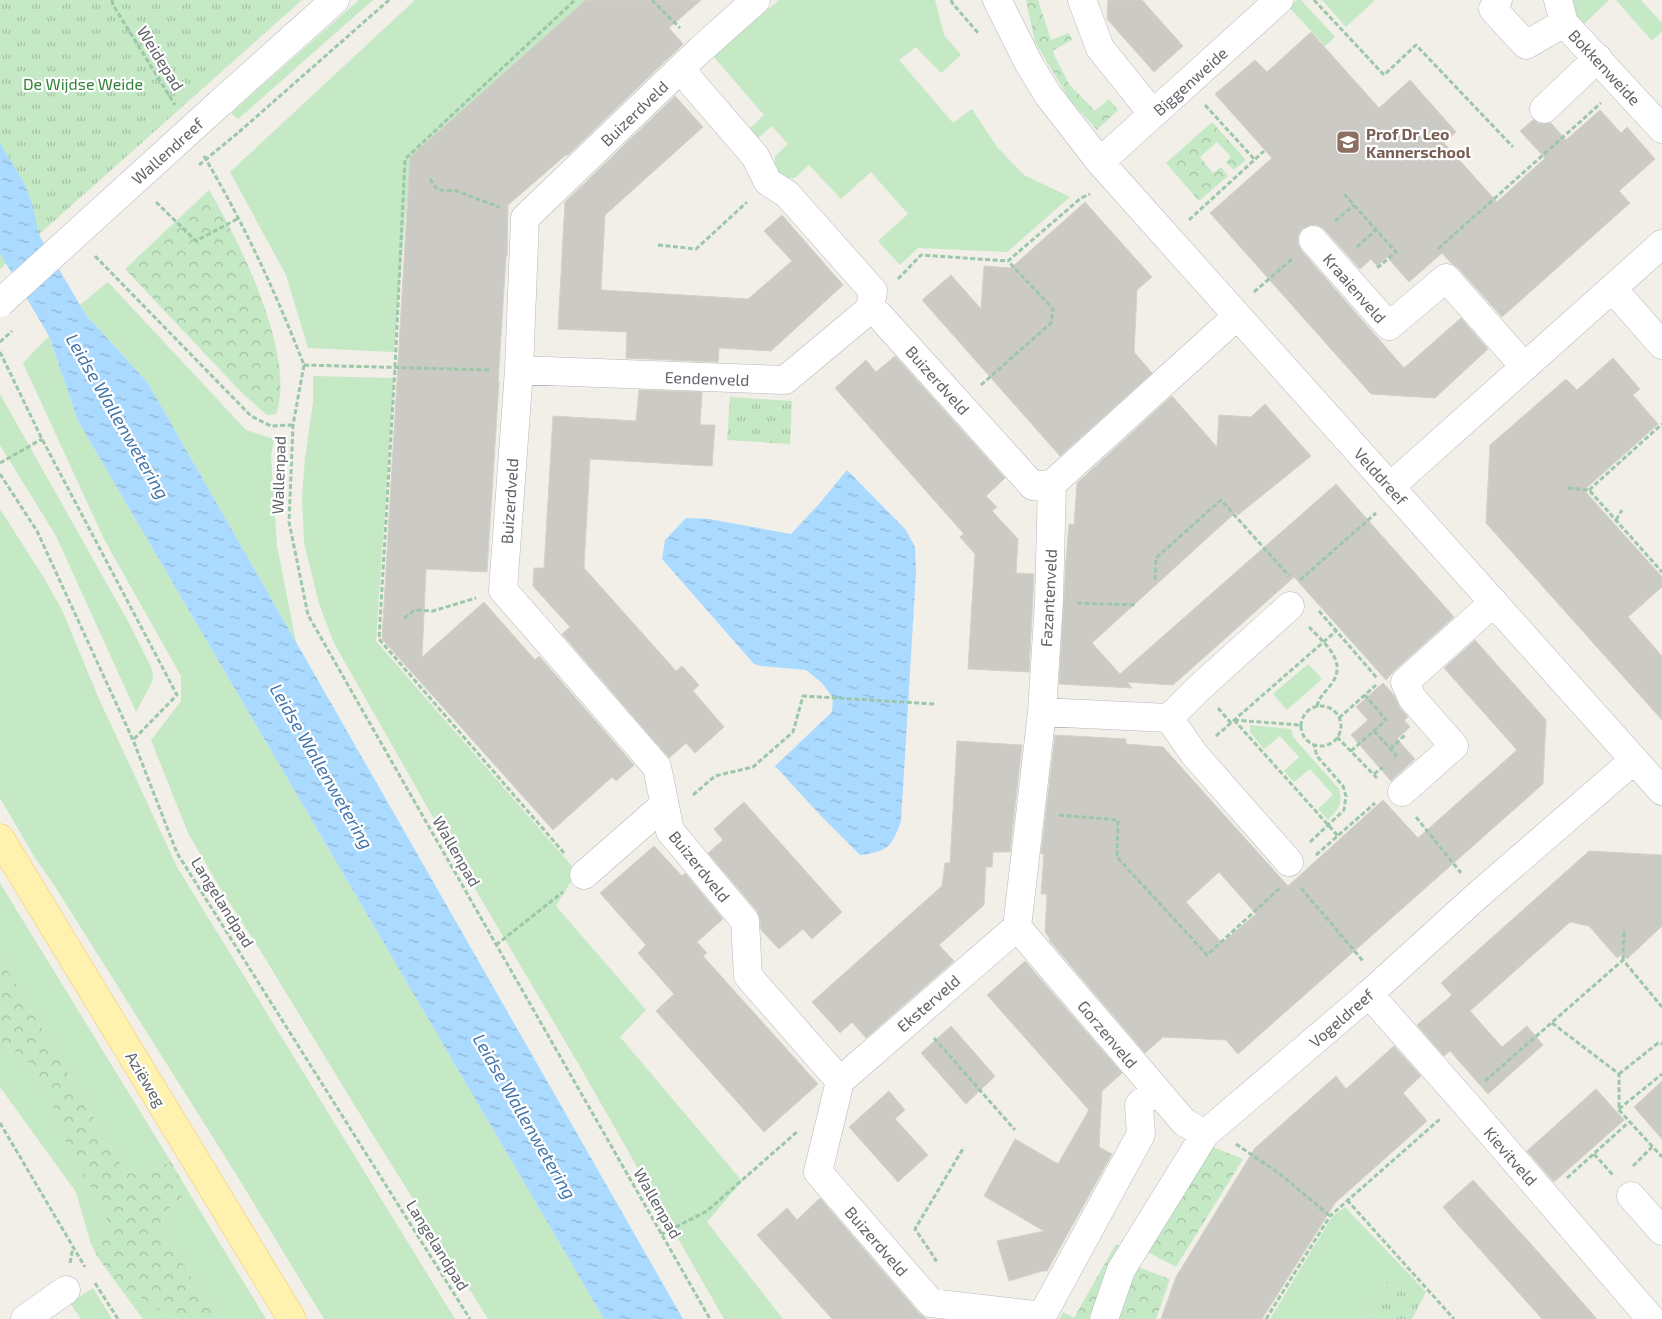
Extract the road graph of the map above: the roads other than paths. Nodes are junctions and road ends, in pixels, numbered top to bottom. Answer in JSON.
{"nodes":[{"id":1,"x":335,"y":0,"type":"edge"},
{"id":2,"x":756,"y":0,"type":"edge"},
{"id":3,"x":998,"y":0,"type":"edge"},
{"id":4,"x":1016,"y":0,"type":"edge"},
{"id":5,"x":1082,"y":0,"type":"edge"},
{"id":6,"x":1498,"y":0,"type":"edge"},
{"id":7,"x":1269,"y":3,"type":"edge"},
{"id":8,"x":1561,"y":12,"type":"edge"},
{"id":9,"x":1598,"y":58,"type":"junction"},
{"id":10,"x":1029,"y":64,"type":"junction"},
{"id":11,"x":680,"y":70,"type":"junction"},
{"id":12,"x":1544,"y":109,"type":"dead end"},
{"id":13,"x":1153,"y":114,"type":"junction"},
{"id":14,"x":1662,"y":129,"type":"edge"},
{"id":15,"x":1100,"y":162,"type":"junction"},
{"id":16,"x":1313,"y":240,"type":"dead end"},
{"id":17,"x":1662,"y":244,"type":"edge"},
{"id":18,"x":1613,"y":289,"type":"junction"},
{"id":19,"x":0,"y":303,"type":"edge"},
{"id":20,"x":870,"y":309,"type":"junction"},
{"id":21,"x":1237,"y":316,"type":"junction"},
{"id":22,"x":1662,"y":345,"type":"edge"},
{"id":23,"x":1524,"y":366,"type":"junction"},
{"id":24,"x":519,"y":370,"type":"junction"},
{"id":25,"x":1052,"y":484,"type":"junction"},
{"id":26,"x":1394,"y":491,"type":"junction"},
{"id":27,"x":1494,"y":602,"type":"junction"},
{"id":28,"x":1290,"y":606,"type":"road end"},
{"id":29,"x":1042,"y":712,"type":"junction"},
{"id":30,"x":1169,"y":718,"type":"junction"},
{"id":31,"x":1634,"y":760,"type":"junction"},
{"id":32,"x":1662,"y":791,"type":"edge"},
{"id":33,"x":1392,"y":794,"type":"road end"},
{"id":34,"x":665,"y":811,"type":"junction"},
{"id":35,"x":0,"y":838,"type":"edge"},
{"id":36,"x":1296,"y":873,"type":"road end"},
{"id":37,"x":584,"y":875,"type":"road end"},
{"id":38,"x":1017,"y":926,"type":"junction"},
{"id":39,"x":1375,"y":988,"type":"junction"},
{"id":40,"x":840,"y":1081,"type":"junction"},
{"id":41,"x":1156,"y":1090,"type":"junction"},
{"id":42,"x":1209,"y":1131,"type":"junction"},
{"id":43,"x":1631,"y":1196,"type":"dead end"},
{"id":44,"x":1662,"y":1231,"type":"edge"},
{"id":45,"x":66,"y":1290,"type":"dead end"},
{"id":46,"x":25,"y":1319,"type":"edge"},
{"id":47,"x":292,"y":1319,"type":"edge"},
{"id":48,"x":1104,"y":1319,"type":"edge"},
{"id":49,"x":1652,"y":1319,"type":"edge"}],
"edges":[{"from":1,"to":19,"type":"street","name":"Wallendreef","bridge":true},
{"from":2,"to":11,"type":"street","name":"Buizerdveld"},
{"from":3,"to":10,"type":"street"},
{"from":4,"to":10,"type":"street"},
{"from":5,"to":13,"type":"street"},
{"from":6,"to":8,"type":"street"},
{"from":7,"to":13,"type":"street","name":"Biggenweide"},
{"from":8,"to":9,"type":"street","name":"Bokkenweide"},
{"from":9,"to":12,"type":"street"},
{"from":9,"to":14,"type":"street","name":"Bokkenweide"},
{"from":10,"to":15,"type":"street","name":"Velddreef"},
{"from":11,"to":20,"type":"street","name":"Buizerdveld"},
{"from":11,"to":24,"type":"street","name":"Buizerdveld"},
{"from":13,"to":15,"type":"street","name":"Biggenweide"},
{"from":15,"to":21,"type":"street","name":"Velddreef"},
{"from":16,"to":23,"type":"street","name":"Kraaienveld"},
{"from":17,"to":18,"type":"street"},
{"from":18,"to":22,"type":"street"},
{"from":18,"to":23,"type":"street"},
{"from":20,"to":24,"type":"street","name":"Eendenveld"},
{"from":20,"to":25,"type":"street","name":"Buizerdveld"},
{"from":21,"to":25,"type":"street"},
{"from":21,"to":26,"type":"street","name":"Velddreef"},
{"from":23,"to":26,"type":"street"},
{"from":24,"to":34,"type":"street","name":"Buizerdveld"},
{"from":25,"to":29,"type":"street","name":"Fazantenveld"},
{"from":26,"to":27,"type":"street","name":"Velddreef"},
{"from":27,"to":31,"type":"street","name":"Velddreef"},
{"from":27,"to":33,"type":"street"},
{"from":28,"to":30,"type":"street"},
{"from":29,"to":30,"type":"street"},
{"from":29,"to":38,"type":"street","name":"Fazantenveld"},
{"from":30,"to":36,"type":"street"},
{"from":31,"to":32,"type":"street","name":"Velddreef"},
{"from":31,"to":39,"type":"street","name":"Vogeldreef"},
{"from":34,"to":37,"type":"street"},
{"from":34,"to":40,"type":"street","name":"Buizerdveld"},
{"from":35,"to":47,"type":"main road","name":"Aziëweg"},
{"from":38,"to":40,"type":"street","name":"Eksterveld"},
{"from":38,"to":41,"type":"street","name":"Gorzenveld"},
{"from":39,"to":42,"type":"street","name":"Vogeldreef"},
{"from":39,"to":49,"type":"street","name":"Kievitveld"},
{"from":40,"to":41,"type":"street","name":"Buizerdveld"},
{"from":41,"to":42,"type":"street","name":"Gorzenveld"},
{"from":42,"to":48,"type":"street","name":"Vogeldreef"},
{"from":43,"to":44,"type":"street"},
{"from":45,"to":46,"type":"street"}]}
